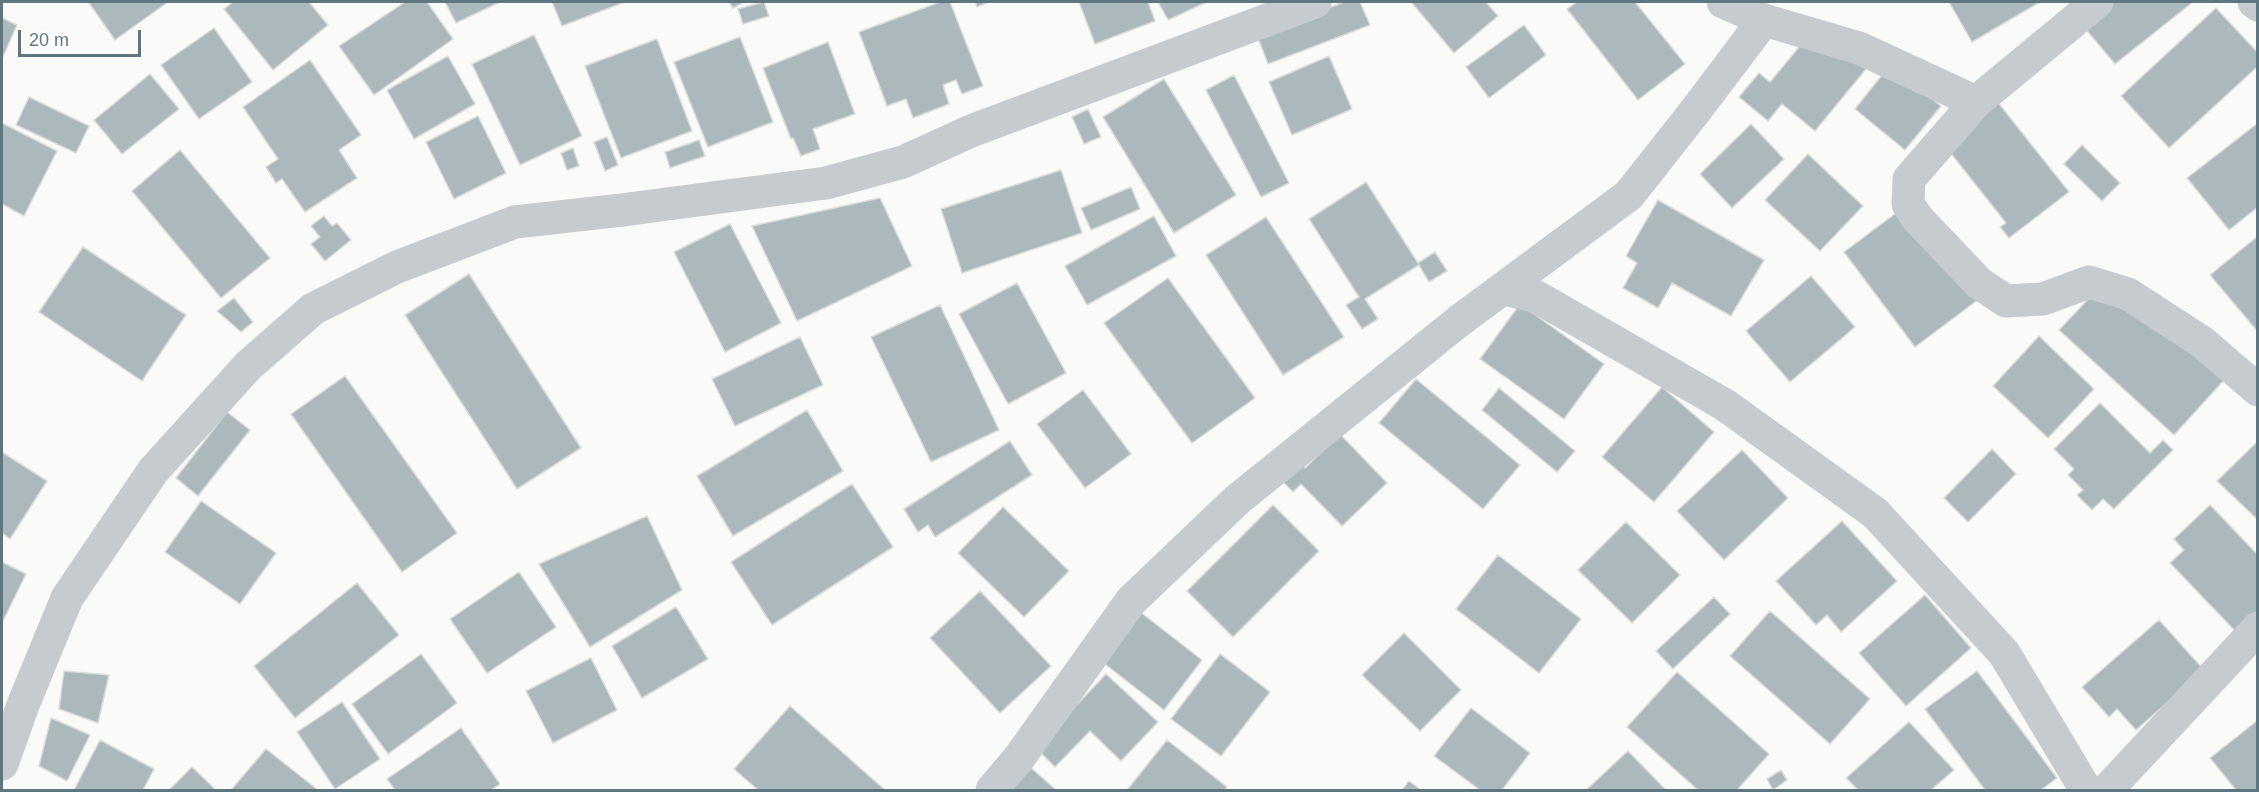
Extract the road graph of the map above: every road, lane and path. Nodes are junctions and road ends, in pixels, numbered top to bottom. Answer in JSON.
{"nodes":[{"id":1,"x":1315,"y":2,"type":"edge"},
{"id":2,"x":1723,"y":2,"type":"edge"},
{"id":3,"x":2097,"y":2,"type":"edge"},
{"id":4,"x":2254,"y":2,"type":"edge"},
{"id":5,"x":2258,"y":5,"type":"edge"},
{"id":6,"x":1764,"y":20,"type":"junction"},
{"id":7,"x":1976,"y":102,"type":"junction"},
{"id":8,"x":1505,"y":289,"type":"junction"},
{"id":9,"x":2258,"y":390,"type":"edge"},
{"id":10,"x":2258,"y":628,"type":"edge"},
{"id":11,"x":2,"y":764,"type":"edge"},
{"id":12,"x":992,"y":790,"type":"edge"},
{"id":13,"x":2086,"y":790,"type":"edge"},
{"id":14,"x":2107,"y":790,"type":"edge"}],
"edges":[{"from":1,"to":11,"type":"street"},
{"from":2,"to":6,"type":"street"},
{"from":3,"to":7,"type":"street"},
{"from":4,"to":5,"type":"street"},
{"from":6,"to":7,"type":"street"},
{"from":6,"to":8,"type":"street"},
{"from":7,"to":9,"type":"street"},
{"from":8,"to":12,"type":"street"},
{"from":8,"to":13,"type":"street"},
{"from":10,"to":14,"type":"street"}]}
